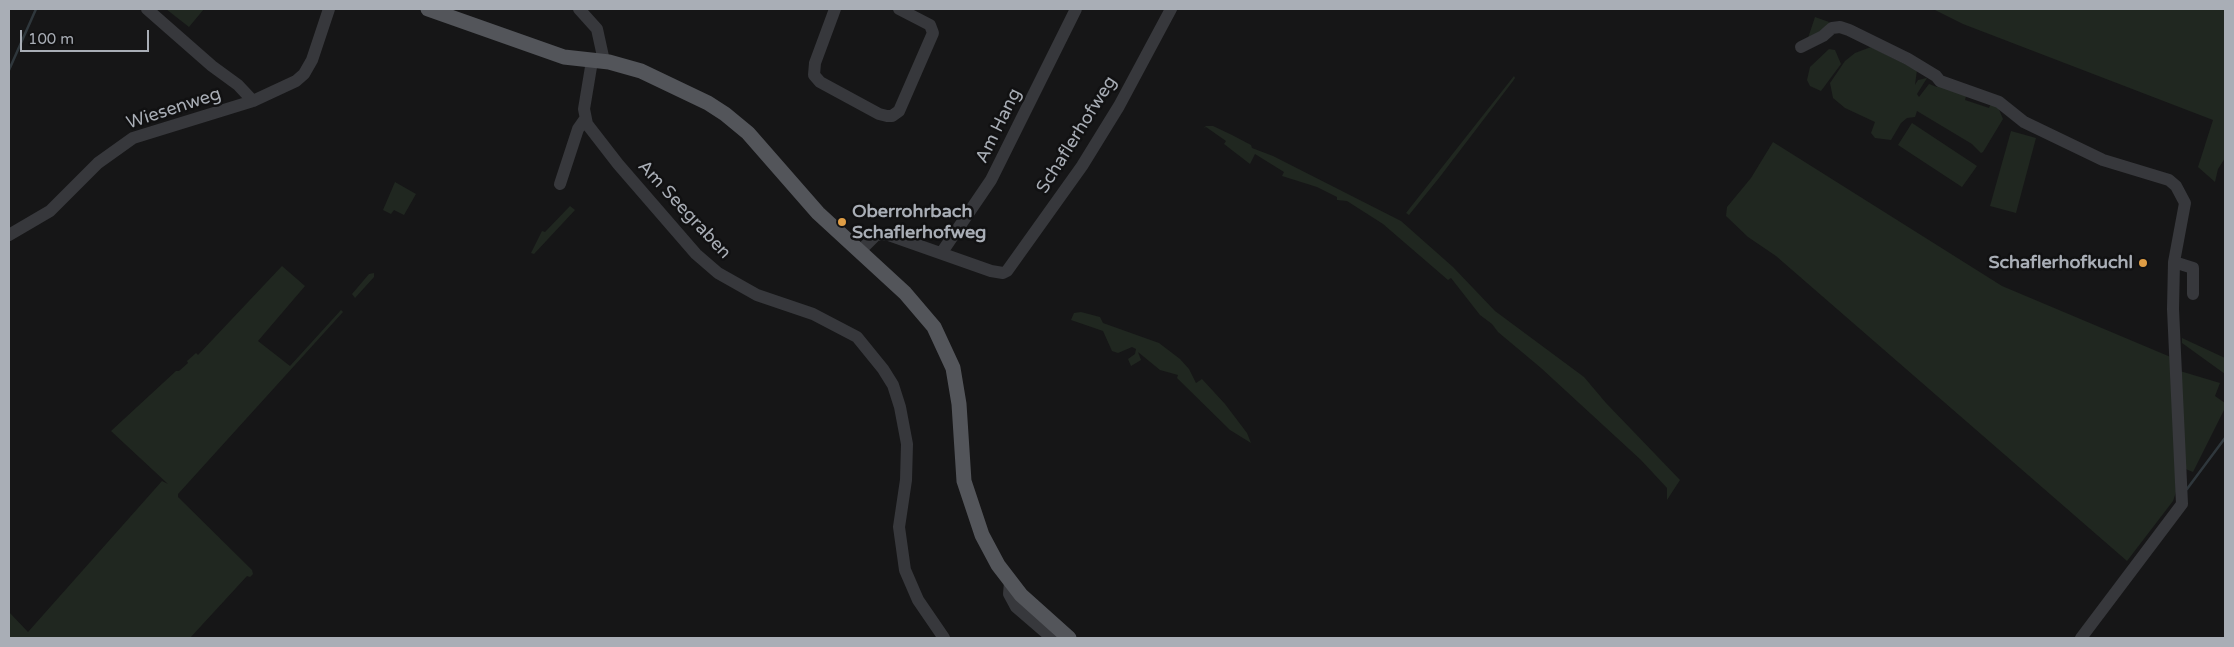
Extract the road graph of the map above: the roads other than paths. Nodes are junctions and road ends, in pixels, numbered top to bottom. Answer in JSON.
{"nodes":[{"id":1,"x":147,"y":9,"type":"edge"},
{"id":2,"x":329,"y":9,"type":"edge"},
{"id":3,"x":428,"y":9,"type":"edge"},
{"id":4,"x":579,"y":9,"type":"edge"},
{"id":5,"x":835,"y":9,"type":"edge"},
{"id":6,"x":899,"y":9,"type":"edge"},
{"id":7,"x":1076,"y":9,"type":"edge"},
{"id":8,"x":1171,"y":9,"type":"edge"},
{"id":9,"x":1801,"y":47,"type":"dead end"},
{"id":10,"x":598,"y":61,"type":"junction"},
{"id":11,"x":253,"y":101,"type":"junction"},
{"id":12,"x":585,"y":119,"type":"junction"},
{"id":13,"x":560,"y":184,"type":"dead end"},
{"id":14,"x":9,"y":235,"type":"edge"},
{"id":15,"x":860,"y":251,"type":"junction"},
{"id":16,"x":942,"y":252,"type":"junction"},
{"id":17,"x":2174,"y":262,"type":"junction"},
{"id":18,"x":2194,"y":294,"type":"dead end"},
{"id":19,"x":1010,"y":582,"type":"junction"},
{"id":20,"x":944,"y":638,"type":"edge"},
{"id":21,"x":1052,"y":638,"type":"edge"},
{"id":22,"x":1069,"y":638,"type":"edge"},
{"id":23,"x":2081,"y":638,"type":"edge"}],
"edges":[{"from":1,"to":11,"type":"street"},
{"from":2,"to":11,"type":"street","name":"Wiesenweg"},
{"from":3,"to":10,"type":"main road"},
{"from":4,"to":10,"type":"street"},
{"from":5,"to":6,"type":"street"},
{"from":7,"to":16,"type":"street","name":"Am Hang"},
{"from":8,"to":16,"type":"street","name":"Schaflerhofweg"},
{"from":9,"to":17,"type":"street"},
{"from":10,"to":12,"type":"street"},
{"from":10,"to":15,"type":"main road"},
{"from":11,"to":14,"type":"street","name":"Wiesenweg"},
{"from":12,"to":13,"type":"street"},
{"from":12,"to":20,"type":"street","name":"Am Seegraben"},
{"from":15,"to":16,"type":"street"},
{"from":15,"to":19,"type":"main road"},
{"from":17,"to":18,"type":"street"},
{"from":17,"to":23,"type":"street"},
{"from":19,"to":21,"type":"street"},
{"from":19,"to":22,"type":"main road"}]}
